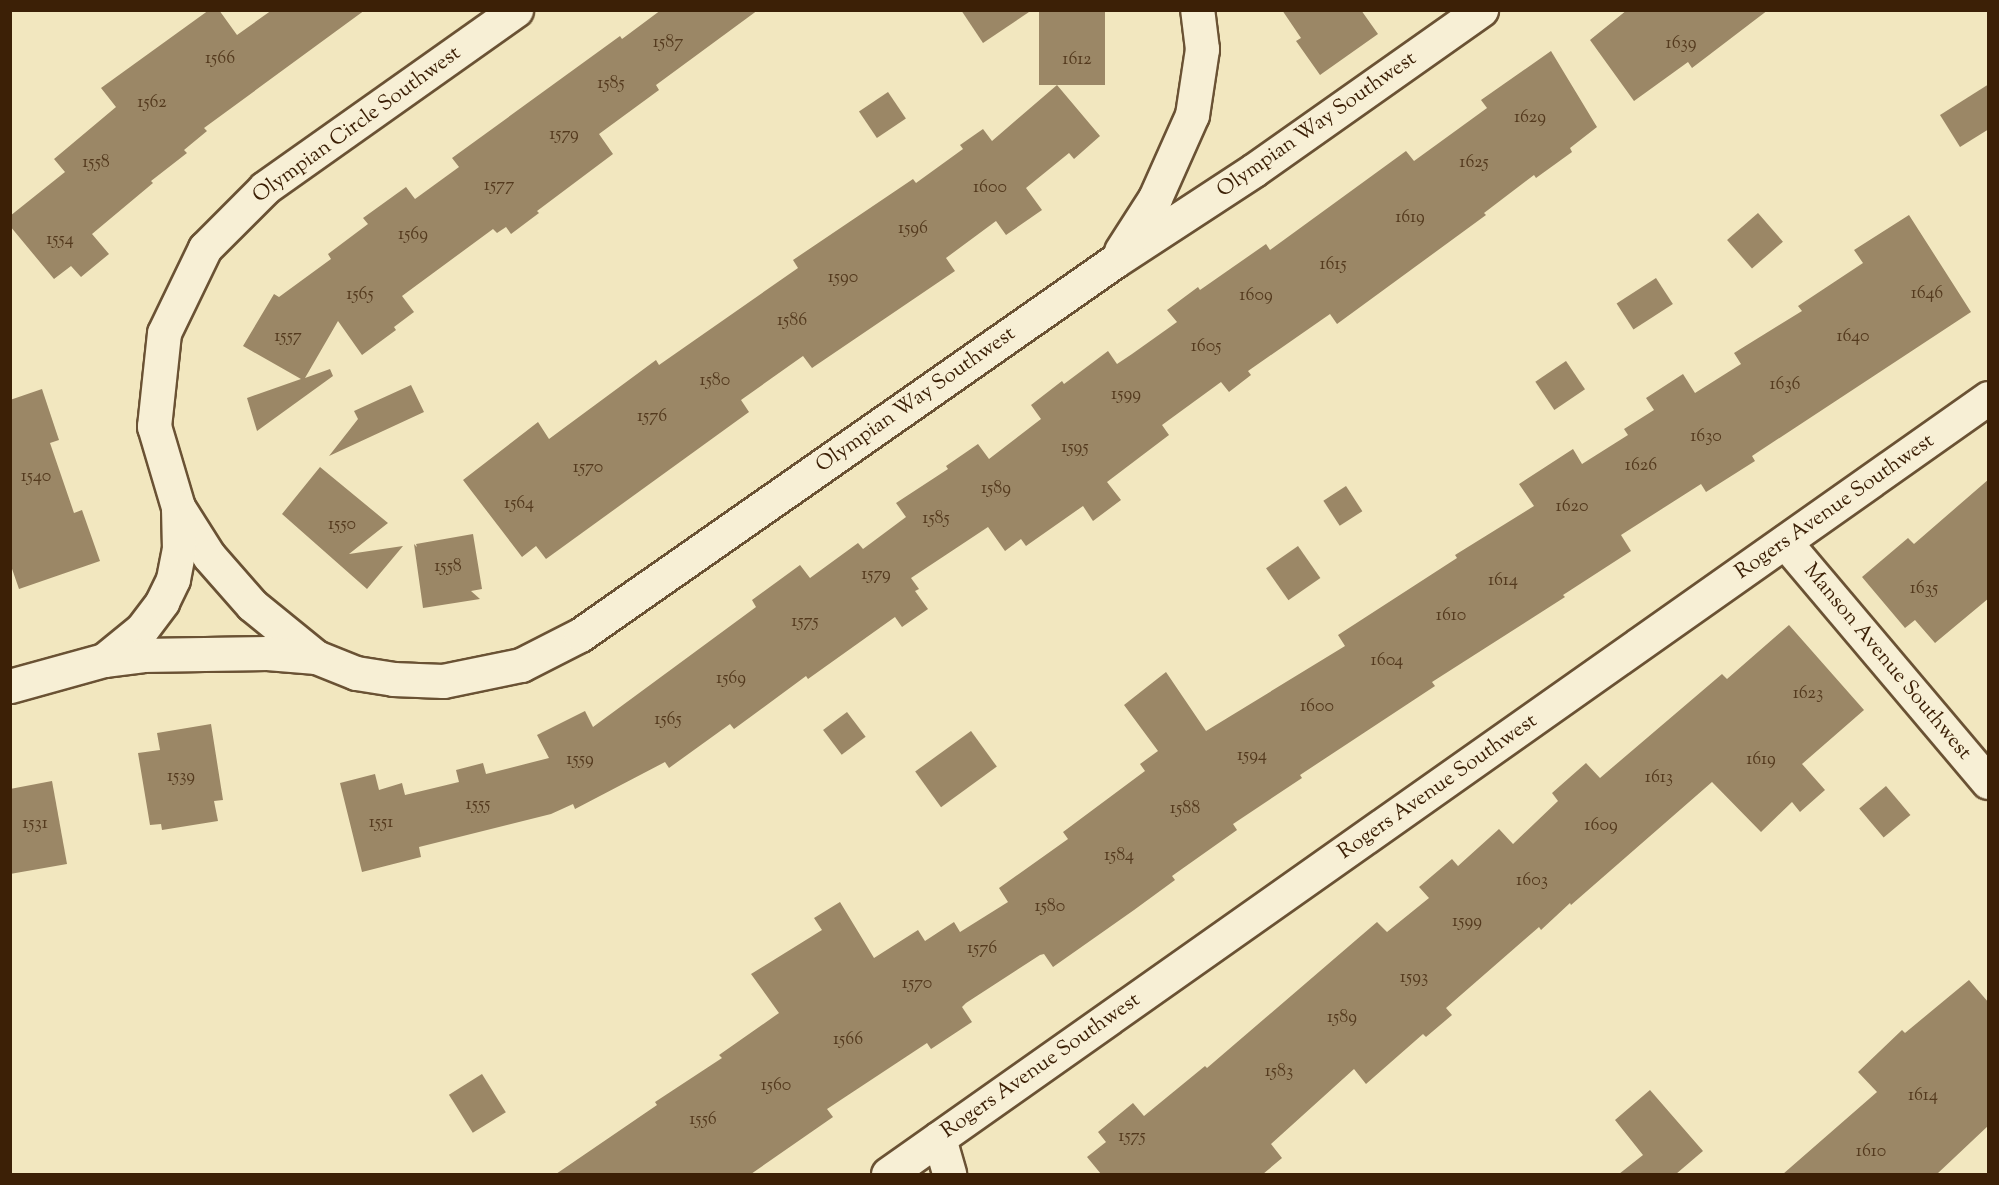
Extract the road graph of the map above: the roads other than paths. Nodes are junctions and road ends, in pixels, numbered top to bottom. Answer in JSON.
{"nodes":[{"id":1,"x":516,"y":10,"type":"edge"},
{"id":2,"x":1197,"y":10,"type":"edge"},
{"id":3,"x":1481,"y":10,"type":"edge"},
{"id":4,"x":1115,"y":261,"type":"junction"},
{"id":5,"x":1989,"y":398,"type":"edge"},
{"id":6,"x":178,"y":507,"type":"junction"},
{"id":7,"x":1785,"y":542,"type":"junction"},
{"id":8,"x":252,"y":605,"type":"joint"},
{"id":9,"x":316,"y":657,"type":"junction"},
{"id":10,"x":104,"y":660,"type":"junction"},
{"id":11,"x":10,"y":687,"type":"edge"},
{"id":12,"x":1989,"y":782,"type":"edge"},
{"id":13,"x":939,"y":1138,"type":"junction"},
{"id":14,"x":888,"y":1174,"type":"edge"},
{"id":15,"x":950,"y":1174,"type":"edge"}],
"edges":[{"from":1,"to":6,"type":"street","name":"Olympian Circle Southwest"},
{"from":2,"to":4,"type":"street"},
{"from":3,"to":4,"type":"street","name":"Olympian Way Southwest"},
{"from":4,"to":9,"type":"street","name":"Olympian Way Southwest"},
{"from":5,"to":7,"type":"street","name":"Rogers Avenue Southwest"},
{"from":6,"to":8,"type":"street","name":"Olympian Circle Southwest"},
{"from":6,"to":10,"type":"street","name":"Olympian Way Southwest"},
{"from":7,"to":12,"type":"street","name":"Manson Avenue Southwest"},
{"from":7,"to":13,"type":"street","name":"Rogers Avenue Southwest"},
{"from":8,"to":9,"type":"street","name":"Olympian Way Southwest"},
{"from":9,"to":10,"type":"street","name":"Olympian Way Southwest"},
{"from":10,"to":11,"type":"street","name":"Olympian Way Southwest"},
{"from":13,"to":14,"type":"street","name":"Rogers Avenue Southwest"},
{"from":13,"to":15,"type":"street"}]}
